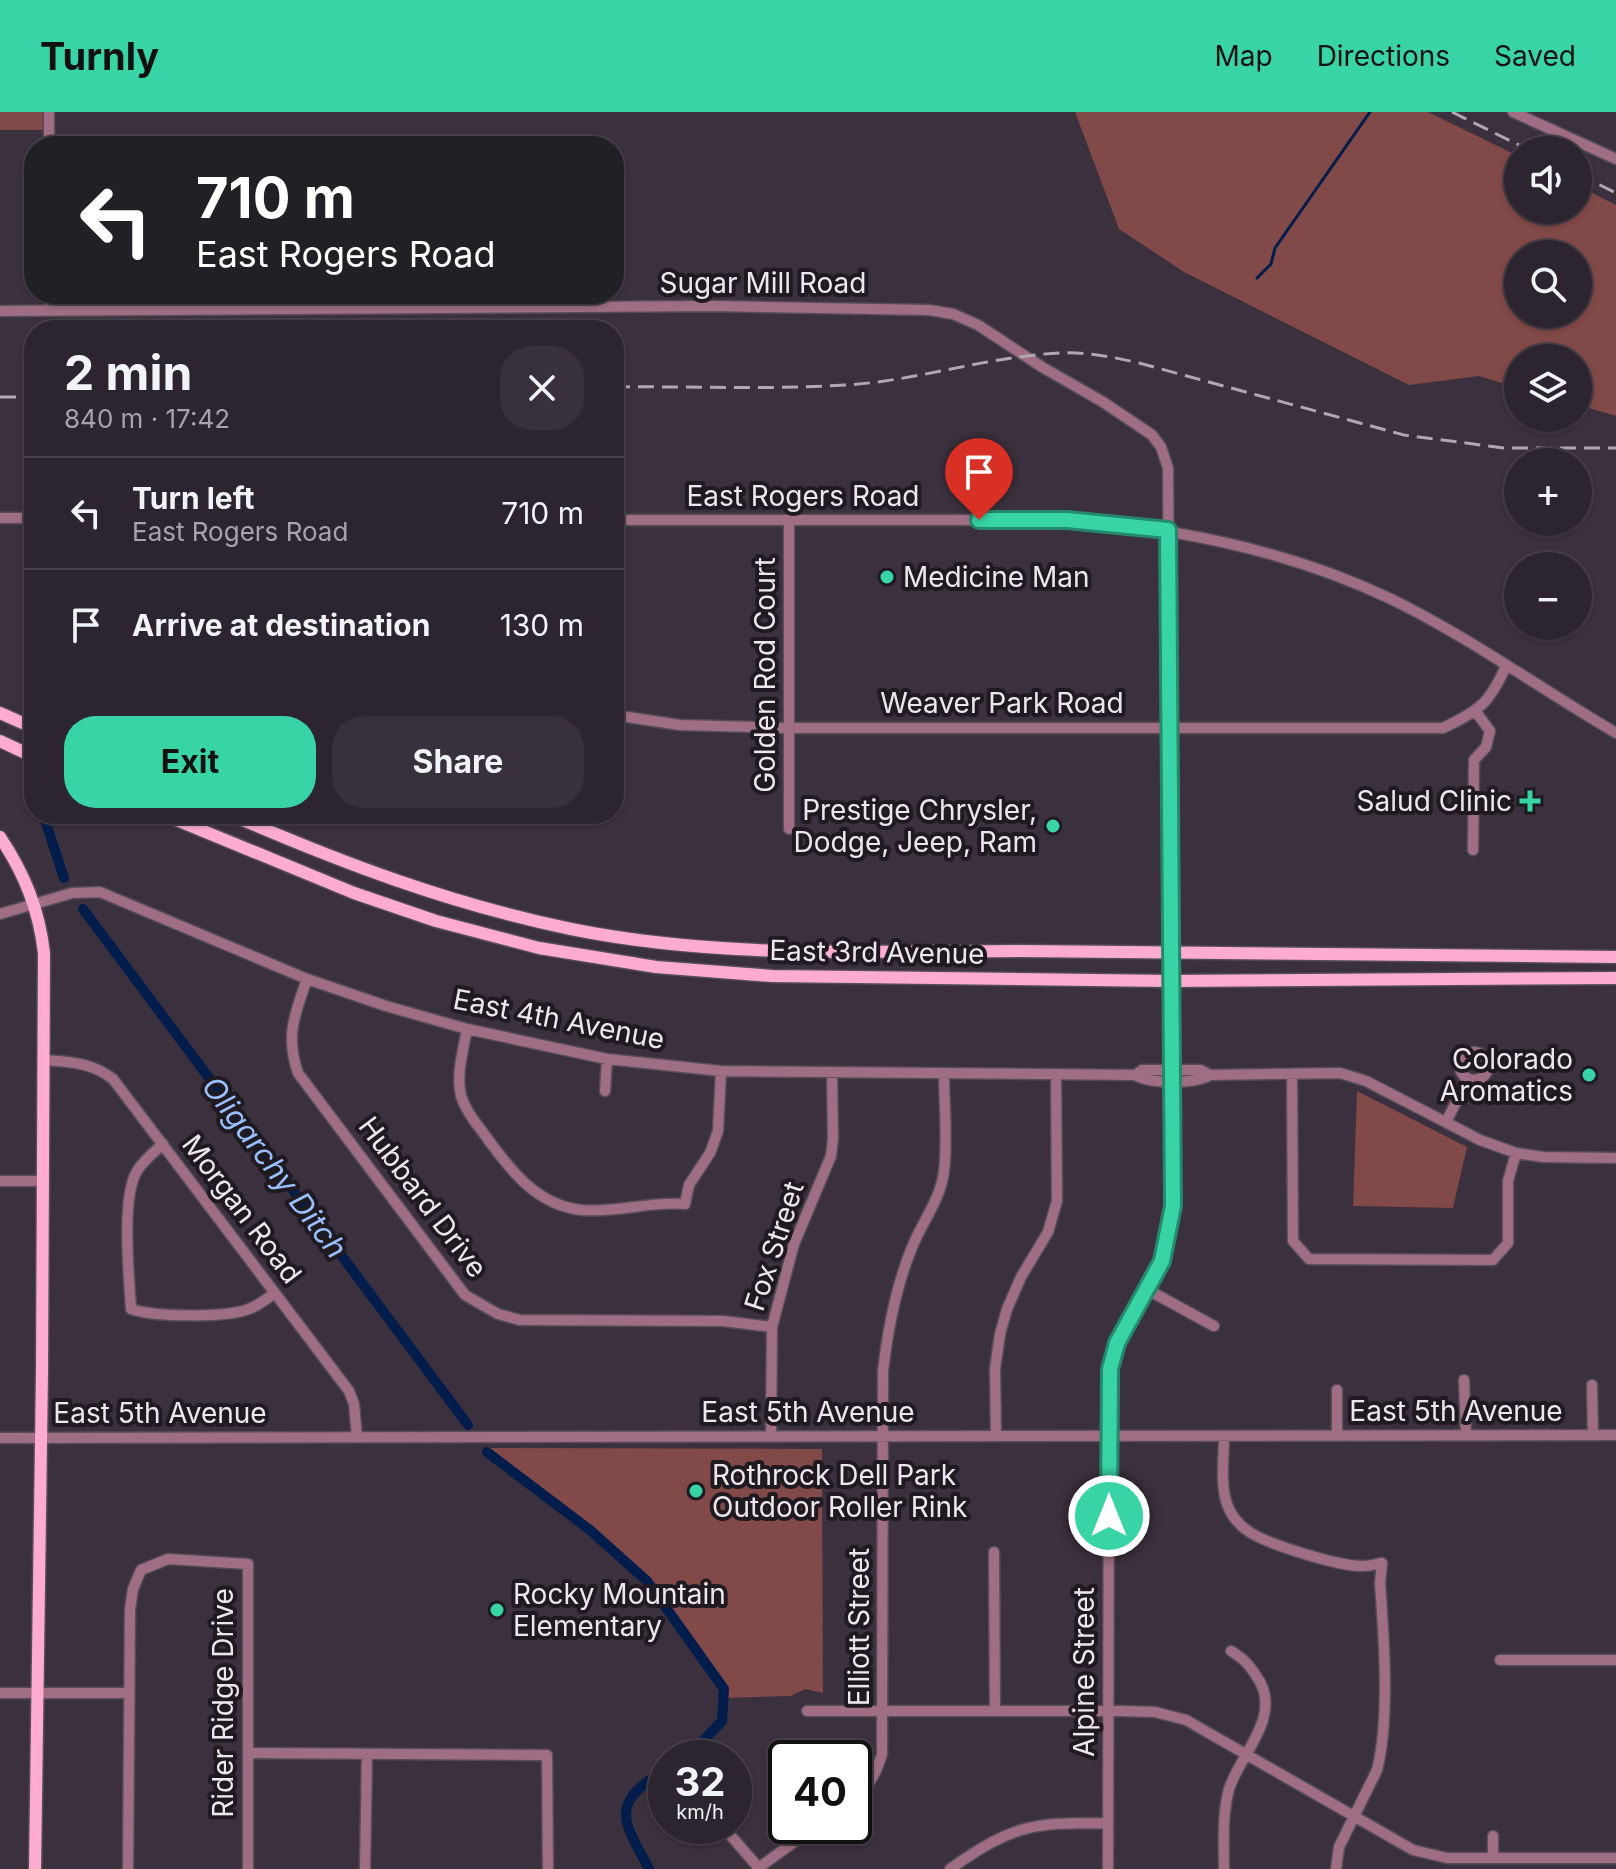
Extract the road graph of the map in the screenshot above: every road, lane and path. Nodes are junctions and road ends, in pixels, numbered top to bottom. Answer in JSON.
{"nodes":[{"id":1,"x":49,"y":112,"type":"edge"},
{"id":2,"x":1513,"y":112,"type":"edge"},
{"id":3,"x":49,"y":136,"type":"edge"},
{"id":4,"x":1616,"y":159,"type":"edge"},
{"id":5,"x":50,"y":304,"type":"edge"},
{"id":6,"x":50,"y":310,"type":"junction"},
{"id":7,"x":0,"y":311,"type":"edge"},
{"id":8,"x":0,"y":518,"type":"edge"},
{"id":9,"x":24,"y":518,"type":"edge"},
{"id":10,"x":624,"y":520,"type":"edge"},
{"id":11,"x":789,"y":520,"type":"junction"},
{"id":12,"x":1168,"y":530,"type":"junction"},
{"id":13,"x":1506,"y":666,"type":"junction"},
{"id":14,"x":1476,"y":712,"type":"junction"},
{"id":15,"x":0,"y":713,"type":"edge"},
{"id":16,"x":624,"y":717,"type":"edge"},
{"id":17,"x":13,"y":719,"type":"junction"},
{"id":18,"x":24,"y":724,"type":"edge"},
{"id":19,"x":1168,"y":727,"type":"junction"},
{"id":20,"x":788,"y":728,"type":"junction"},
{"id":21,"x":1616,"y":733,"type":"edge"},
{"id":22,"x":1,"y":744,"type":"edge"},
{"id":23,"x":24,"y":753,"type":"edge"},
{"id":24,"x":187,"y":824,"type":"edge"},
{"id":25,"x":252,"y":824,"type":"edge"},
{"id":26,"x":789,"y":829,"type":"dead end"},
{"id":27,"x":0,"y":837,"type":"edge"},
{"id":28,"x":1473,"y":850,"type":"dead end"},
{"id":29,"x":34,"y":904,"type":"junction"},
{"id":30,"x":0,"y":914,"type":"edge"},
{"id":31,"x":1169,"y":952,"type":"junction"},
{"id":32,"x":1614,"y":957,"type":"edge"},
{"id":33,"x":1616,"y":978,"type":"edge"},
{"id":34,"x":307,"y":979,"type":"junction"},
{"id":35,"x":1170,"y":981,"type":"junction"},
{"id":36,"x":467,"y":1029,"type":"junction"},
{"id":37,"x":607,"y":1059,"type":"junction"},
{"id":38,"x":43,"y":1060,"type":"junction"},
{"id":39,"x":721,"y":1071,"type":"junction"},
{"id":40,"x":832,"y":1073,"type":"junction"},
{"id":41,"x":944,"y":1073,"type":"junction"},
{"id":42,"x":1056,"y":1074,"type":"junction"},
{"id":43,"x":1292,"y":1074,"type":"junction"},
{"id":44,"x":1172,"y":1075,"type":"junction"},
{"id":45,"x":1468,"y":1079,"type":"dead end"},
{"id":46,"x":605,"y":1091,"type":"dead end"},
{"id":47,"x":1446,"y":1122,"type":"junction"},
{"id":48,"x":163,"y":1144,"type":"junction"},
{"id":49,"x":1516,"y":1153,"type":"junction"},
{"id":50,"x":1616,"y":1158,"type":"edge"},
{"id":51,"x":0,"y":1181,"type":"edge"},
{"id":52,"x":43,"y":1181,"type":"junction"},
{"id":53,"x":1148,"y":1290,"type":"junction"},
{"id":54,"x":275,"y":1293,"type":"junction"},
{"id":55,"x":1214,"y":1326,"type":"dead end"},
{"id":56,"x":772,"y":1327,"type":"junction"},
{"id":57,"x":1464,"y":1380,"type":"dead end"},
{"id":58,"x":1592,"y":1385,"type":"dead end"},
{"id":59,"x":1337,"y":1390,"type":"dead end"},
{"id":60,"x":1466,"y":1435,"type":"junction"},
{"id":61,"x":1593,"y":1435,"type":"junction"},
{"id":62,"x":1616,"y":1435,"type":"edge"},
{"id":63,"x":771,"y":1436,"type":"junction"},
{"id":64,"x":883,"y":1436,"type":"junction"},
{"id":65,"x":996,"y":1436,"type":"junction"},
{"id":66,"x":1109,"y":1436,"type":"junction"},
{"id":67,"x":1224,"y":1436,"type":"junction"},
{"id":68,"x":1337,"y":1436,"type":"junction"},
{"id":69,"x":39,"y":1437,"type":"junction"},
{"id":70,"x":357,"y":1437,"type":"junction"},
{"id":71,"x":0,"y":1438,"type":"edge"},
{"id":72,"x":994,"y":1552,"type":"dead end"},
{"id":73,"x":1231,"y":1651,"type":"dead end"},
{"id":74,"x":1500,"y":1660,"type":"dead end"},
{"id":75,"x":1616,"y":1660,"type":"edge"},
{"id":76,"x":0,"y":1693,"type":"edge"},
{"id":77,"x":36,"y":1693,"type":"junction"},
{"id":78,"x":129,"y":1693,"type":"junction"},
{"id":79,"x":807,"y":1711,"type":"dead end"},
{"id":80,"x":882,"y":1711,"type":"junction"},
{"id":81,"x":995,"y":1711,"type":"junction"},
{"id":82,"x":1108,"y":1711,"type":"junction"},
{"id":83,"x":249,"y":1753,"type":"junction"},
{"id":84,"x":367,"y":1754,"type":"junction"},
{"id":85,"x":1246,"y":1754,"type":"junction"},
{"id":86,"x":872,"y":1778,"type":"edge"},
{"id":87,"x":1355,"y":1817,"type":"junction"},
{"id":88,"x":1108,"y":1823,"type":"junction"},
{"id":89,"x":1493,"y":1836,"type":"dead end"},
{"id":90,"x":738,"y":1844,"type":"edge"},
{"id":91,"x":791,"y":1844,"type":"edge"},
{"id":92,"x":1493,"y":1858,"type":"junction"},
{"id":93,"x":1616,"y":1858,"type":"edge"},
{"id":94,"x":1447,"y":1864,"type":"edge"},
{"id":95,"x":758,"y":1868,"type":"edge"},
{"id":96,"x":35,"y":1869,"type":"edge"},
{"id":97,"x":128,"y":1869,"type":"edge"},
{"id":98,"x":248,"y":1869,"type":"edge"},
{"id":99,"x":365,"y":1869,"type":"edge"},
{"id":100,"x":548,"y":1869,"type":"edge"},
{"id":101,"x":950,"y":1869,"type":"edge"},
{"id":102,"x":1108,"y":1869,"type":"edge"},
{"id":103,"x":1224,"y":1869,"type":"edge"},
{"id":104,"x":1336,"y":1869,"type":"edge"}],
"edges":[{"from":1,"to":3,"type":"street"},
{"from":2,"to":4,"type":"street"},
{"from":5,"to":6,"type":"street"},
{"from":6,"to":7,"type":"street","name":"Sugar Mill Road"},
{"from":6,"to":12,"type":"street","name":"Sugar Mill Road"},
{"from":8,"to":9,"type":"street"},
{"from":10,"to":11,"type":"street","name":"East Rogers Road"},
{"from":11,"to":12,"type":"street","name":"East Rogers Road"},
{"from":11,"to":20,"type":"street","name":"Golden Rod Court"},
{"from":12,"to":13,"type":"street","name":"East Rogers Road"},
{"from":12,"to":19,"type":"street","name":"Alpine Street"},
{"from":13,"to":14,"type":"street"},
{"from":13,"to":21,"type":"street","name":"East Rogers Road"},
{"from":14,"to":19,"type":"street","name":"Weaver Park Road"},
{"from":14,"to":28,"type":"street"},
{"from":15,"to":17,"type":"main road"},
{"from":16,"to":20,"type":"street","name":"Weaver Park Road"},
{"from":17,"to":18,"type":"main road"},
{"from":17,"to":22,"type":"main road"},
{"from":19,"to":20,"type":"street","name":"Weaver Park Road"},
{"from":19,"to":31,"type":"street","name":"Alpine Street"},
{"from":20,"to":26,"type":"street","name":"Golden Rod Court"},
{"from":22,"to":23,"type":"main road"},
{"from":24,"to":35,"type":"main road","name":"East 3rd Avenue"},
{"from":25,"to":31,"type":"main road","name":"East 3rd Avenue"},
{"from":27,"to":29,"type":"main road"},
{"from":29,"to":30,"type":"street","name":"East 4th Avenue"},
{"from":29,"to":34,"type":"street","name":"East 4th Avenue"},
{"from":29,"to":38,"type":"main road"},
{"from":31,"to":32,"type":"main road","name":"East 3rd Avenue"},
{"from":31,"to":35,"type":"street","name":"Alpine Street"},
{"from":33,"to":35,"type":"main road","name":"East 3rd Avenue"},
{"from":34,"to":36,"type":"street","name":"East 4th Avenue"},
{"from":34,"to":56,"type":"street","name":"Hubbard Drive"},
{"from":35,"to":44,"type":"street","name":"Alpine Street"},
{"from":36,"to":37,"type":"street","name":"East 4th Avenue"},
{"from":36,"to":39,"type":"street"},
{"from":37,"to":39,"type":"street","name":"East 4th Avenue"},
{"from":37,"to":46,"type":"street"},
{"from":38,"to":48,"type":"street","name":"Morgan Road"},
{"from":38,"to":52,"type":"main road"},
{"from":39,"to":40,"type":"street","name":"East 4th Avenue"},
{"from":40,"to":41,"type":"street","name":"East 4th Avenue"},
{"from":40,"to":56,"type":"street","name":"Fox Street"},
{"from":41,"to":42,"type":"street","name":"East 4th Avenue"},
{"from":41,"to":64,"type":"street","name":"Elliott Street"},
{"from":42,"to":44,"type":"street","name":"East 4th Avenue"},
{"from":42,"to":65,"type":"street"},
{"from":43,"to":44,"type":"street","name":"East 4th Avenue"},
{"from":43,"to":47,"type":"street","name":"East 4th Avenue"},
{"from":43,"to":49,"type":"street"},
{"from":44,"to":53,"type":"street","name":"Alpine Street"},
{"from":45,"to":47,"type":"street"},
{"from":47,"to":49,"type":"street","name":"East 4th Avenue"},
{"from":48,"to":54,"type":"street","name":"Morgan Road"},
{"from":48,"to":54,"type":"street"},
{"from":49,"to":50,"type":"street","name":"East 4th Avenue"},
{"from":51,"to":52,"type":"street"},
{"from":52,"to":69,"type":"main road"},
{"from":53,"to":55,"type":"street"},
{"from":53,"to":66,"type":"street","name":"Alpine Street"},
{"from":54,"to":70,"type":"street","name":"Morgan Road"},
{"from":56,"to":63,"type":"street","name":"Fox Street"},
{"from":57,"to":60,"type":"street"},
{"from":58,"to":61,"type":"street"},
{"from":59,"to":68,"type":"street"},
{"from":60,"to":61,"type":"street","name":"East 5th Avenue"},
{"from":60,"to":68,"type":"street","name":"East 5th Avenue"},
{"from":61,"to":62,"type":"street","name":"East 5th Avenue"},
{"from":63,"to":64,"type":"street","name":"East 5th Avenue"},
{"from":63,"to":70,"type":"street","name":"East 5th Avenue"},
{"from":64,"to":65,"type":"street","name":"East 5th Avenue"},
{"from":64,"to":80,"type":"street","name":"Elliott Street"},
{"from":65,"to":66,"type":"street","name":"East 5th Avenue"},
{"from":66,"to":67,"type":"street","name":"East 5th Avenue"},
{"from":66,"to":82,"type":"street","name":"Alpine Street"},
{"from":67,"to":68,"type":"street","name":"East 5th Avenue"},
{"from":67,"to":87,"type":"street"},
{"from":69,"to":70,"type":"street","name":"East 5th Avenue"},
{"from":69,"to":71,"type":"street","name":"East 5th Avenue"},
{"from":69,"to":77,"type":"main road"},
{"from":72,"to":81,"type":"street"},
{"from":73,"to":85,"type":"street"},
{"from":74,"to":75,"type":"street"},
{"from":76,"to":77,"type":"street"},
{"from":77,"to":78,"type":"street"},
{"from":77,"to":96,"type":"main road"},
{"from":78,"to":83,"type":"street","name":"Rider Ridge Drive"},
{"from":78,"to":97,"type":"street","name":"Rider Ridge Drive"},
{"from":79,"to":80,"type":"street"},
{"from":80,"to":81,"type":"street"},
{"from":80,"to":86,"type":"street","name":"Elliott Street"},
{"from":81,"to":82,"type":"street"},
{"from":82,"to":85,"type":"street"},
{"from":82,"to":88,"type":"street","name":"Alpine Street"},
{"from":83,"to":84,"type":"street"},
{"from":83,"to":98,"type":"street","name":"Rider Ridge Drive"},
{"from":84,"to":99,"type":"street"},
{"from":84,"to":100,"type":"street"},
{"from":85,"to":87,"type":"street"},
{"from":85,"to":103,"type":"street"},
{"from":87,"to":94,"type":"street"},
{"from":87,"to":104,"type":"street"},
{"from":88,"to":101,"type":"street"},
{"from":88,"to":102,"type":"street","name":"Alpine Street"},
{"from":89,"to":92,"type":"street"},
{"from":90,"to":95,"type":"street"},
{"from":91,"to":95,"type":"street"},
{"from":92,"to":93,"type":"street"},
{"from":92,"to":94,"type":"street"}]}
